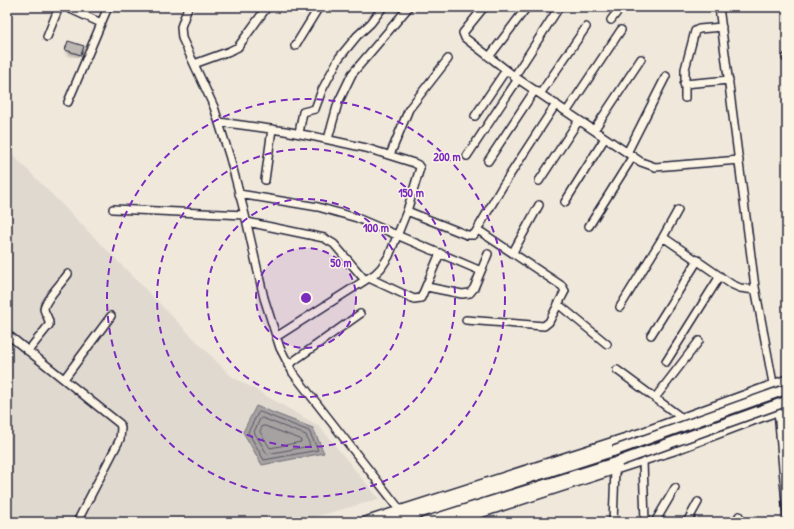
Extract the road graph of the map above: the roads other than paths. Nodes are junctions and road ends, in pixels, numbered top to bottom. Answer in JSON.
{"nodes":[{"id":1,"x":60,"y":7,"type":"edge"},
{"id":2,"x":66,"y":7,"type":"edge"},
{"id":3,"x":108,"y":7,"type":"edge"},
{"id":4,"x":188,"y":7,"type":"edge"},
{"id":5,"x":266,"y":7,"type":"edge"},
{"id":6,"x":319,"y":7,"type":"edge"},
{"id":7,"x":383,"y":7,"type":"edge"},
{"id":8,"x":484,"y":7,"type":"edge"},
{"id":9,"x":527,"y":7,"type":"edge"},
{"id":10,"x":621,"y":7,"type":"edge"},
{"id":11,"x":719,"y":7,"type":"edge"},
{"id":12,"x":408,"y":8,"type":"edge"},
{"id":13,"x":558,"y":9,"type":"dead end"},
{"id":14,"x":611,"y":20,"type":"dead end"},
{"id":15,"x":101,"y":23,"type":"junction"},
{"id":16,"x":586,"y":27,"type":"dead end"},
{"id":17,"x":722,"y":27,"type":"junction"},
{"id":18,"x":621,"y":30,"type":"dead end"},
{"id":19,"x":47,"y":37,"type":"dead end"},
{"id":20,"x":295,"y":46,"type":"dead end"},
{"id":21,"x":489,"y":57,"type":"junction"},
{"id":22,"x":448,"y":59,"type":"dead end"},
{"id":23,"x":641,"y":59,"type":"dead end"},
{"id":24,"x":194,"y":64,"type":"junction"},
{"id":25,"x":506,"y":70,"type":"junction"},
{"id":26,"x":666,"y":76,"type":"dead end"},
{"id":27,"x":516,"y":78,"type":"junction"},
{"id":28,"x":729,"y":80,"type":"junction"},
{"id":29,"x":684,"y":84,"type":"junction"},
{"id":30,"x":537,"y":92,"type":"junction"},
{"id":31,"x":685,"y":98,"type":"dead end"},
{"id":32,"x":68,"y":102,"type":"dead end"},
{"id":33,"x":556,"y":104,"type":"junction"},
{"id":34,"x":567,"y":111,"type":"junction"},
{"id":35,"x":475,"y":116,"type":"dead end"},
{"id":36,"x":579,"y":120,"type":"junction"},
{"id":37,"x":219,"y":122,"type":"junction"},
{"id":38,"x":272,"y":129,"type":"junction"},
{"id":39,"x":594,"y":130,"type":"junction"},
{"id":40,"x":299,"y":134,"type":"junction"},
{"id":41,"x":605,"y":138,"type":"junction"},
{"id":42,"x":328,"y":139,"type":"junction"},
{"id":43,"x":630,"y":154,"type":"junction"},
{"id":44,"x":390,"y":155,"type":"junction"},
{"id":45,"x":467,"y":156,"type":"dead end"},
{"id":46,"x":739,"y":160,"type":"junction"},
{"id":47,"x":488,"y":161,"type":"dead end"},
{"id":48,"x":265,"y":180,"type":"dead end"},
{"id":49,"x":539,"y":181,"type":"dead end"},
{"id":50,"x":239,"y":194,"type":"junction"},
{"id":51,"x":565,"y":202,"type":"dead end"},
{"id":52,"x":539,"y":205,"type":"dead end"},
{"id":53,"x":113,"y":209,"type":"dead end"},
{"id":54,"x":678,"y":210,"type":"dead end"},
{"id":55,"x":407,"y":211,"type":"junction"},
{"id":56,"x":246,"y":219,"type":"junction"},
{"id":57,"x":589,"y":226,"type":"dead end"},
{"id":58,"x":478,"y":230,"type":"junction"},
{"id":59,"x":398,"y":234,"type":"junction"},
{"id":60,"x":663,"y":237,"type":"junction"},
{"id":61,"x":513,"y":252,"type":"junction"},
{"id":62,"x":440,"y":253,"type":"junction"},
{"id":63,"x":488,"y":254,"type":"dead end"},
{"id":64,"x":698,"y":260,"type":"junction"},
{"id":65,"x":481,"y":271,"type":"junction"},
{"id":66,"x":68,"y":274,"type":"dead end"},
{"id":67,"x":720,"y":276,"type":"junction"},
{"id":68,"x":367,"y":279,"type":"junction"},
{"id":69,"x":427,"y":287,"type":"junction"},
{"id":70,"x":756,"y":290,"type":"junction"},
{"id":71,"x":558,"y":304,"type":"junction"},
{"id":72,"x":620,"y":307,"type":"dead end"},
{"id":73,"x":360,"y":314,"type":"dead end"},
{"id":74,"x":111,"y":316,"type":"dead end"},
{"id":75,"x":466,"y":320,"type":"dead end"},
{"id":76,"x":7,"y":334,"type":"edge"},
{"id":77,"x":651,"y":335,"type":"dead end"},
{"id":78,"x":276,"y":337,"type":"junction"},
{"id":79,"x":699,"y":341,"type":"dead end"},
{"id":80,"x":607,"y":344,"type":"dead end"},
{"id":81,"x":28,"y":351,"type":"junction"},
{"id":82,"x":666,"y":362,"type":"dead end"},
{"id":83,"x":288,"y":365,"type":"junction"},
{"id":84,"x":617,"y":370,"type":"dead end"},
{"id":85,"x":64,"y":379,"type":"junction"},
{"id":86,"x":787,"y":380,"type":"edge"},
{"id":87,"x":773,"y":385,"type":"junction"},
{"id":88,"x":787,"y":389,"type":"edge"},
{"id":89,"x":655,"y":398,"type":"junction"},
{"id":90,"x":787,"y":401,"type":"edge"},
{"id":91,"x":787,"y":407,"type":"edge"},
{"id":92,"x":778,"y":410,"type":"junction"},
{"id":93,"x":682,"y":418,"type":"junction"},
{"id":94,"x":643,"y":461,"type":"junction"},
{"id":95,"x":615,"y":470,"type":"junction"},
{"id":96,"x":675,"y":488,"type":"dead end"},
{"id":97,"x":786,"y":499,"type":"edge"},
{"id":98,"x":698,"y":502,"type":"dead end"},
{"id":99,"x":401,"y":511,"type":"junction"},
{"id":100,"x":787,"y":516,"type":"edge"},
{"id":101,"x":645,"y":518,"type":"edge"},
{"id":102,"x":77,"y":522,"type":"edge"},
{"id":103,"x":365,"y":522,"type":"edge"},
{"id":104,"x":392,"y":522,"type":"edge"},
{"id":105,"x":425,"y":522,"type":"edge"},
{"id":106,"x":452,"y":522,"type":"edge"},
{"id":107,"x":613,"y":522,"type":"edge"},
{"id":108,"x":656,"y":522,"type":"edge"},
{"id":109,"x":687,"y":522,"type":"edge"}],
"edges":[{"from":1,"to":19,"type":"street"},
{"from":2,"to":15,"type":"street"},
{"from":3,"to":15,"type":"street"},
{"from":4,"to":24,"type":"street"},
{"from":5,"to":24,"type":"street"},
{"from":6,"to":20,"type":"street"},
{"from":7,"to":40,"type":"street"},
{"from":8,"to":21,"type":"street"},
{"from":9,"to":21,"type":"street"},
{"from":10,"to":14,"type":"street"},
{"from":11,"to":17,"type":"street"},
{"from":12,"to":42,"type":"street"},
{"from":13,"to":27,"type":"street"},
{"from":15,"to":32,"type":"street"},
{"from":16,"to":30,"type":"street"},
{"from":17,"to":28,"type":"street"},
{"from":17,"to":29,"type":"street"},
{"from":18,"to":34,"type":"street"},
{"from":21,"to":25,"type":"street"},
{"from":22,"to":44,"type":"street"},
{"from":23,"to":39,"type":"street"},
{"from":24,"to":37,"type":"street"},
{"from":25,"to":27,"type":"street"},
{"from":25,"to":35,"type":"street"},
{"from":26,"to":43,"type":"street"},
{"from":27,"to":30,"type":"street"},
{"from":27,"to":45,"type":"street"},
{"from":28,"to":29,"type":"street"},
{"from":28,"to":46,"type":"street"},
{"from":29,"to":31,"type":"street"},
{"from":30,"to":33,"type":"street"},
{"from":30,"to":47,"type":"street"},
{"from":33,"to":34,"type":"street"},
{"from":33,"to":58,"type":"street"},
{"from":34,"to":36,"type":"street"},
{"from":36,"to":39,"type":"street"},
{"from":36,"to":49,"type":"street"},
{"from":37,"to":38,"type":"street"},
{"from":37,"to":50,"type":"street"},
{"from":38,"to":40,"type":"street"},
{"from":38,"to":48,"type":"street"},
{"from":39,"to":41,"type":"street"},
{"from":40,"to":42,"type":"street"},
{"from":41,"to":43,"type":"street"},
{"from":41,"to":51,"type":"street"},
{"from":42,"to":44,"type":"street"},
{"from":43,"to":46,"type":"street"},
{"from":43,"to":57,"type":"street"},
{"from":44,"to":55,"type":"street"},
{"from":46,"to":70,"type":"street"},
{"from":50,"to":56,"type":"street"},
{"from":50,"to":59,"type":"street"},
{"from":52,"to":61,"type":"street"},
{"from":53,"to":56,"type":"street"},
{"from":54,"to":60,"type":"street"},
{"from":55,"to":58,"type":"street"},
{"from":55,"to":59,"type":"street"},
{"from":56,"to":68,"type":"street"},
{"from":56,"to":78,"type":"street"},
{"from":58,"to":61,"type":"street"},
{"from":59,"to":62,"type":"street"},
{"from":59,"to":68,"type":"street"},
{"from":60,"to":64,"type":"street"},
{"from":60,"to":72,"type":"street"},
{"from":61,"to":71,"type":"street"},
{"from":62,"to":65,"type":"street"},
{"from":62,"to":69,"type":"street"},
{"from":63,"to":65,"type":"street"},
{"from":64,"to":67,"type":"street"},
{"from":64,"to":77,"type":"street"},
{"from":65,"to":69,"type":"street"},
{"from":66,"to":81,"type":"street"},
{"from":67,"to":70,"type":"street"},
{"from":67,"to":82,"type":"street"},
{"from":68,"to":69,"type":"street"},
{"from":68,"to":78,"type":"street"},
{"from":70,"to":87,"type":"street"},
{"from":71,"to":75,"type":"street"},
{"from":71,"to":80,"type":"street"},
{"from":73,"to":83,"type":"street"},
{"from":74,"to":85,"type":"street"},
{"from":76,"to":81,"type":"street"},
{"from":78,"to":83,"type":"street"},
{"from":79,"to":89,"type":"street"},
{"from":81,"to":85,"type":"street"},
{"from":83,"to":99,"type":"street"},
{"from":84,"to":89,"type":"street"},
{"from":85,"to":102,"type":"street"},
{"from":86,"to":87,"type":"main road"},
{"from":87,"to":92,"type":"street"},
{"from":87,"to":93,"type":"main road"},
{"from":88,"to":104,"type":"main road","bridge":true},
{"from":89,"to":93,"type":"street"},
{"from":90,"to":105,"type":"main road","bridge":true},
{"from":91,"to":92,"type":"main road"},
{"from":92,"to":94,"type":"main road"},
{"from":92,"to":97,"type":"street"},
{"from":93,"to":99,"type":"main road"},
{"from":94,"to":95,"type":"main road"},
{"from":94,"to":101,"type":"street"},
{"from":95,"to":106,"type":"main road"},
{"from":95,"to":107,"type":"street"},
{"from":96,"to":108,"type":"street"},
{"from":97,"to":100,"type":"street"},
{"from":98,"to":109,"type":"street"},
{"from":99,"to":103,"type":"main road"},
{"from":101,"to":108,"type":"street"}]}
